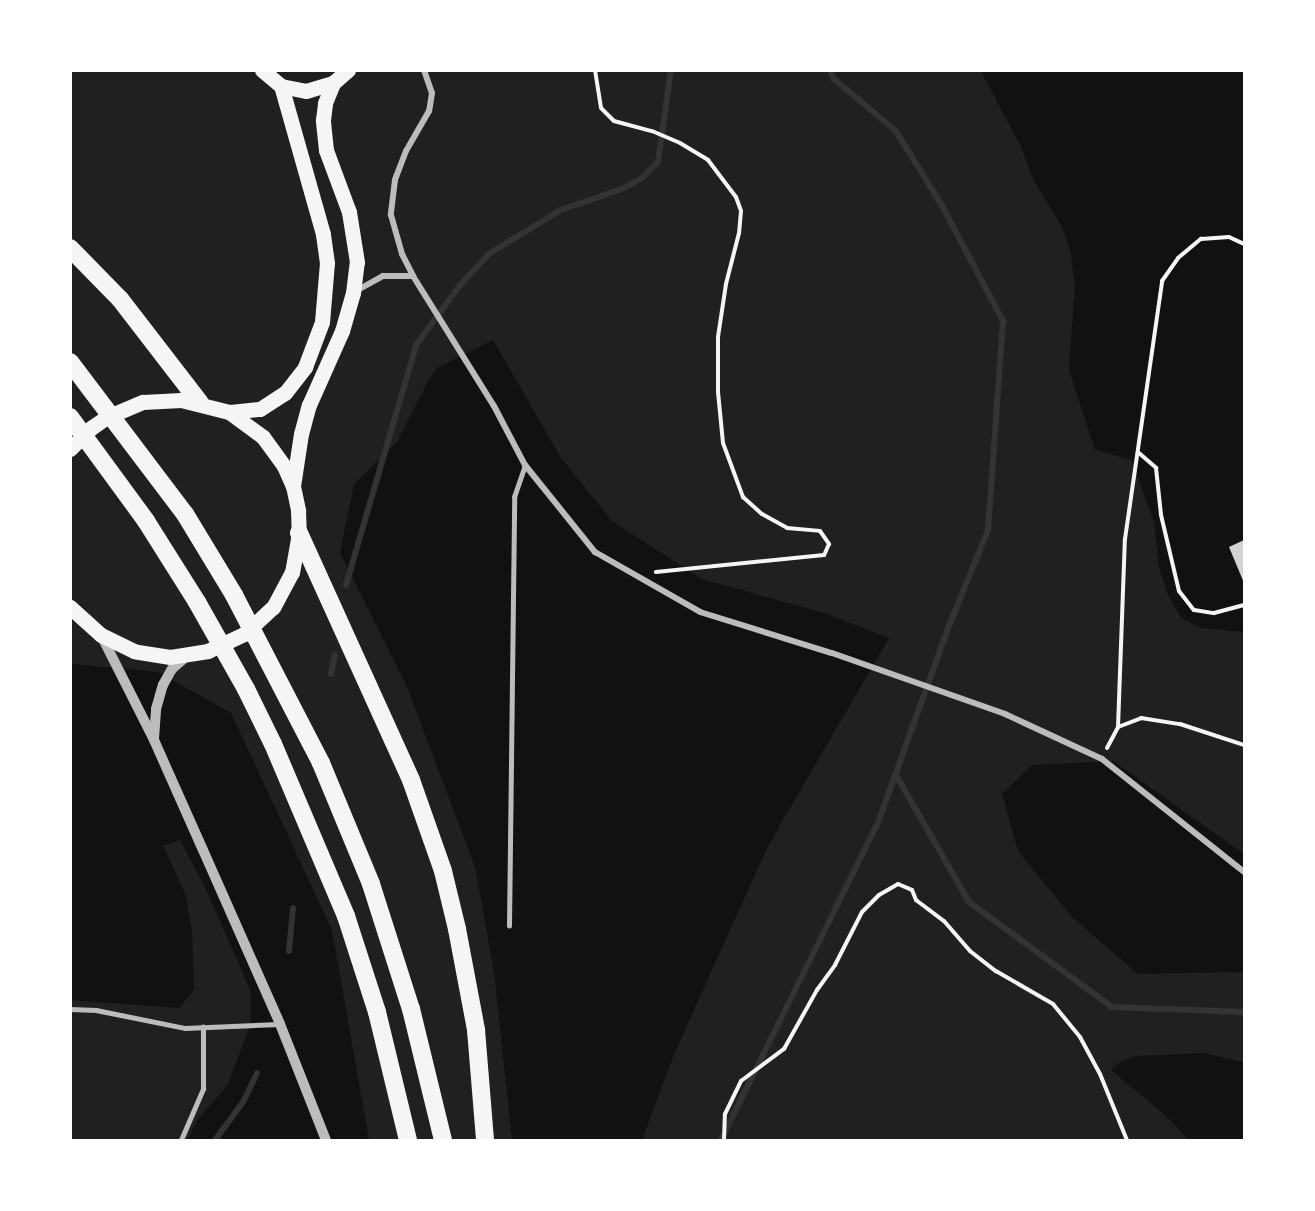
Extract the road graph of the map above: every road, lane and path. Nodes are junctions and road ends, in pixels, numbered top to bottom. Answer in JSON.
{"nodes":[{"id":1,"x":262,"y":70,"type":"edge"},
{"id":2,"x":348,"y":70,"type":"edge"},
{"id":3,"x":424,"y":70,"type":"edge"},
{"id":4,"x":595,"y":70,"type":"edge"},
{"id":5,"x":333,"y":83,"type":"junction"},
{"id":6,"x":281,"y":86,"type":"junction"},
{"id":7,"x":1245,"y":244,"type":"edge"},
{"id":8,"x":70,"y":248,"type":"edge"},
{"id":9,"x":413,"y":276,"type":"junction"},
{"id":10,"x":353,"y":293,"type":"junction"},
{"id":11,"x":76,"y":368,"type":"edge"},
{"id":12,"x":200,"y":403,"type":"junction"},
{"id":13,"x":229,"y":412,"type":"junction"},
{"id":14,"x":70,"y":417,"type":"edge"},
{"id":15,"x":70,"y":449,"type":"edge"},
{"id":16,"x":1138,"y":453,"type":"junction"},
{"id":17,"x":525,"y":465,"type":"junction"},
{"id":18,"x":293,"y":486,"type":"junction"},
{"id":19,"x":299,"y":533,"type":"junction"},
{"id":20,"x":632,"y":574,"type":"junction"},
{"id":21,"x":1245,"y":605,"type":"edge"},
{"id":22,"x":70,"y":607,"type":"edge"},
{"id":23,"x":101,"y":635,"type":"junction"},
{"id":24,"x":188,"y":656,"type":"junction"},
{"id":25,"x":1118,"y":727,"type":"junction"},
{"id":26,"x":154,"y":740,"type":"junction"},
{"id":27,"x":1245,"y":745,"type":"edge"},
{"id":28,"x":1102,"y":759,"type":"junction"},
{"id":29,"x":1245,"y":872,"type":"edge"},
{"id":30,"x":509,"y":926,"type":"dead end"},
{"id":31,"x":70,"y":1009,"type":"edge"},
{"id":32,"x":280,"y":1024,"type":"junction"},
{"id":33,"x":203,"y":1027,"type":"junction"},
{"id":34,"x":181,"y":1140,"type":"edge"},
{"id":35,"x":326,"y":1140,"type":"edge"},
{"id":36,"x":408,"y":1140,"type":"edge"},
{"id":37,"x":443,"y":1140,"type":"edge"},
{"id":38,"x":485,"y":1140,"type":"edge"},
{"id":39,"x":724,"y":1140,"type":"edge"},
{"id":40,"x":1127,"y":1140,"type":"edge"}],
"edges":[{"from":1,"to":6,"type":"main road"},
{"from":2,"to":5,"type":"main road"},
{"from":3,"to":9,"type":"street"},
{"from":4,"to":20,"type":"path"},
{"from":5,"to":6,"type":"main road"},
{"from":5,"to":10,"type":"main road"},
{"from":6,"to":13,"type":"main road"},
{"from":7,"to":16,"type":"path"},
{"from":8,"to":12,"type":"highway"},
{"from":9,"to":10,"type":"street"},
{"from":9,"to":17,"type":"street"},
{"from":10,"to":18,"type":"main road"},
{"from":11,"to":37,"type":"highway"},
{"from":12,"to":13,"type":"main road"},
{"from":12,"to":15,"type":"main road"},
{"from":13,"to":18,"type":"main road"},
{"from":14,"to":36,"type":"highway"},
{"from":16,"to":21,"type":"path"},
{"from":16,"to":25,"type":"path"},
{"from":17,"to":20,"type":"street"},
{"from":17,"to":30,"type":"lane"},
{"from":18,"to":19,"type":"main road"},
{"from":19,"to":24,"type":"main road"},
{"from":19,"to":38,"type":"highway"},
{"from":20,"to":28,"type":"street"},
{"from":22,"to":23,"type":"main road"},
{"from":23,"to":24,"type":"main road"},
{"from":23,"to":26,"type":"street"},
{"from":24,"to":26,"type":"street"},
{"from":25,"to":27,"type":"path"},
{"from":25,"to":28,"type":"path"},
{"from":26,"to":32,"type":"street"},
{"from":28,"to":29,"type":"street"},
{"from":31,"to":33,"type":"lane"},
{"from":32,"to":33,"type":"lane"},
{"from":32,"to":35,"type":"street"},
{"from":33,"to":34,"type":"lane"},
{"from":39,"to":40,"type":"path"}]}
